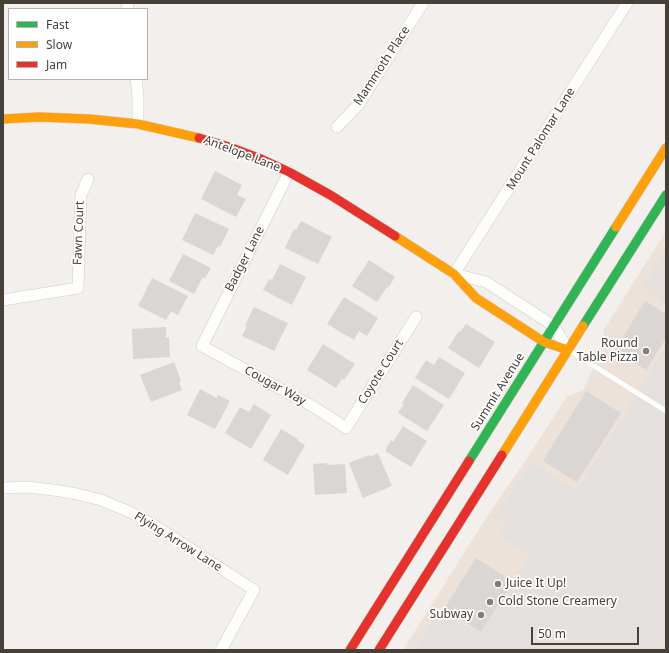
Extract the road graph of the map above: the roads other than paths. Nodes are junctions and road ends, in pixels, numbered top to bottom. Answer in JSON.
{"nodes":[{"id":1,"x":423,"y":3,"type":"edge"},
{"id":2,"x":627,"y":3,"type":"edge"},
{"id":3,"x":136,"y":80,"type":"edge"},
{"id":4,"x":3,"y":119,"type":"edge"},
{"id":5,"x":138,"y":124,"type":"junction"},
{"id":6,"x":337,"y":127,"type":"dead end"},
{"id":7,"x":666,"y":148,"type":"edge"},
{"id":8,"x":289,"y":172,"type":"junction"},
{"id":9,"x":88,"y":179,"type":"dead end"},
{"id":10,"x":666,"y":195,"type":"edge"},
{"id":11,"x":454,"y":274,"type":"junction"},
{"id":12,"x":3,"y":300,"type":"edge"},
{"id":13,"x":416,"y":317,"type":"dead end"},
{"id":14,"x":554,"y":326,"type":"junction"},
{"id":15,"x":544,"y":342,"type":"junction"},
{"id":16,"x":202,"y":346,"type":"joint"},
{"id":17,"x":568,"y":350,"type":"junction"},
{"id":18,"x":666,"y":412,"type":"edge"},
{"id":19,"x":346,"y":428,"type":"joint"},
{"id":20,"x":3,"y":488,"type":"edge"},
{"id":21,"x":221,"y":650,"type":"edge"},
{"id":22,"x":350,"y":650,"type":"edge"},
{"id":23,"x":378,"y":650,"type":"edge"}],
"edges":[{"from":1,"to":6,"type":"street","name":"Mammoth Place"},
{"from":2,"to":11,"type":"street","name":"Mount Palomar Lane"},
{"from":3,"to":5,"type":"street"},
{"from":4,"to":5,"type":"street","name":"Antelope Lane"},
{"from":5,"to":8,"type":"street","name":"Antelope Lane"},
{"from":7,"to":14,"type":"street","name":"Summit Avenue"},
{"from":8,"to":11,"type":"street","name":"Antelope Lane"},
{"from":8,"to":16,"type":"street","name":"Badger Lane"},
{"from":9,"to":12,"type":"street","name":"Fawn Court"},
{"from":10,"to":17,"type":"street"},
{"from":11,"to":14,"type":"street","name":"Antelope Lane"},
{"from":11,"to":15,"type":"street","name":"Antelope Lane"},
{"from":13,"to":19,"type":"street","name":"Coyote Court"},
{"from":14,"to":15,"type":"street","name":"Summit Avenue"},
{"from":14,"to":17,"type":"street","name":"Antelope Lane"},
{"from":15,"to":17,"type":"street","name":"Antelope Lane"},
{"from":15,"to":22,"type":"street","name":"Summit Avenue"},
{"from":16,"to":19,"type":"street","name":"Cougar Way"},
{"from":17,"to":18,"type":"lane"},
{"from":17,"to":23,"type":"street"},
{"from":20,"to":21,"type":"street","name":"Flying Arrow Lane"}]}
